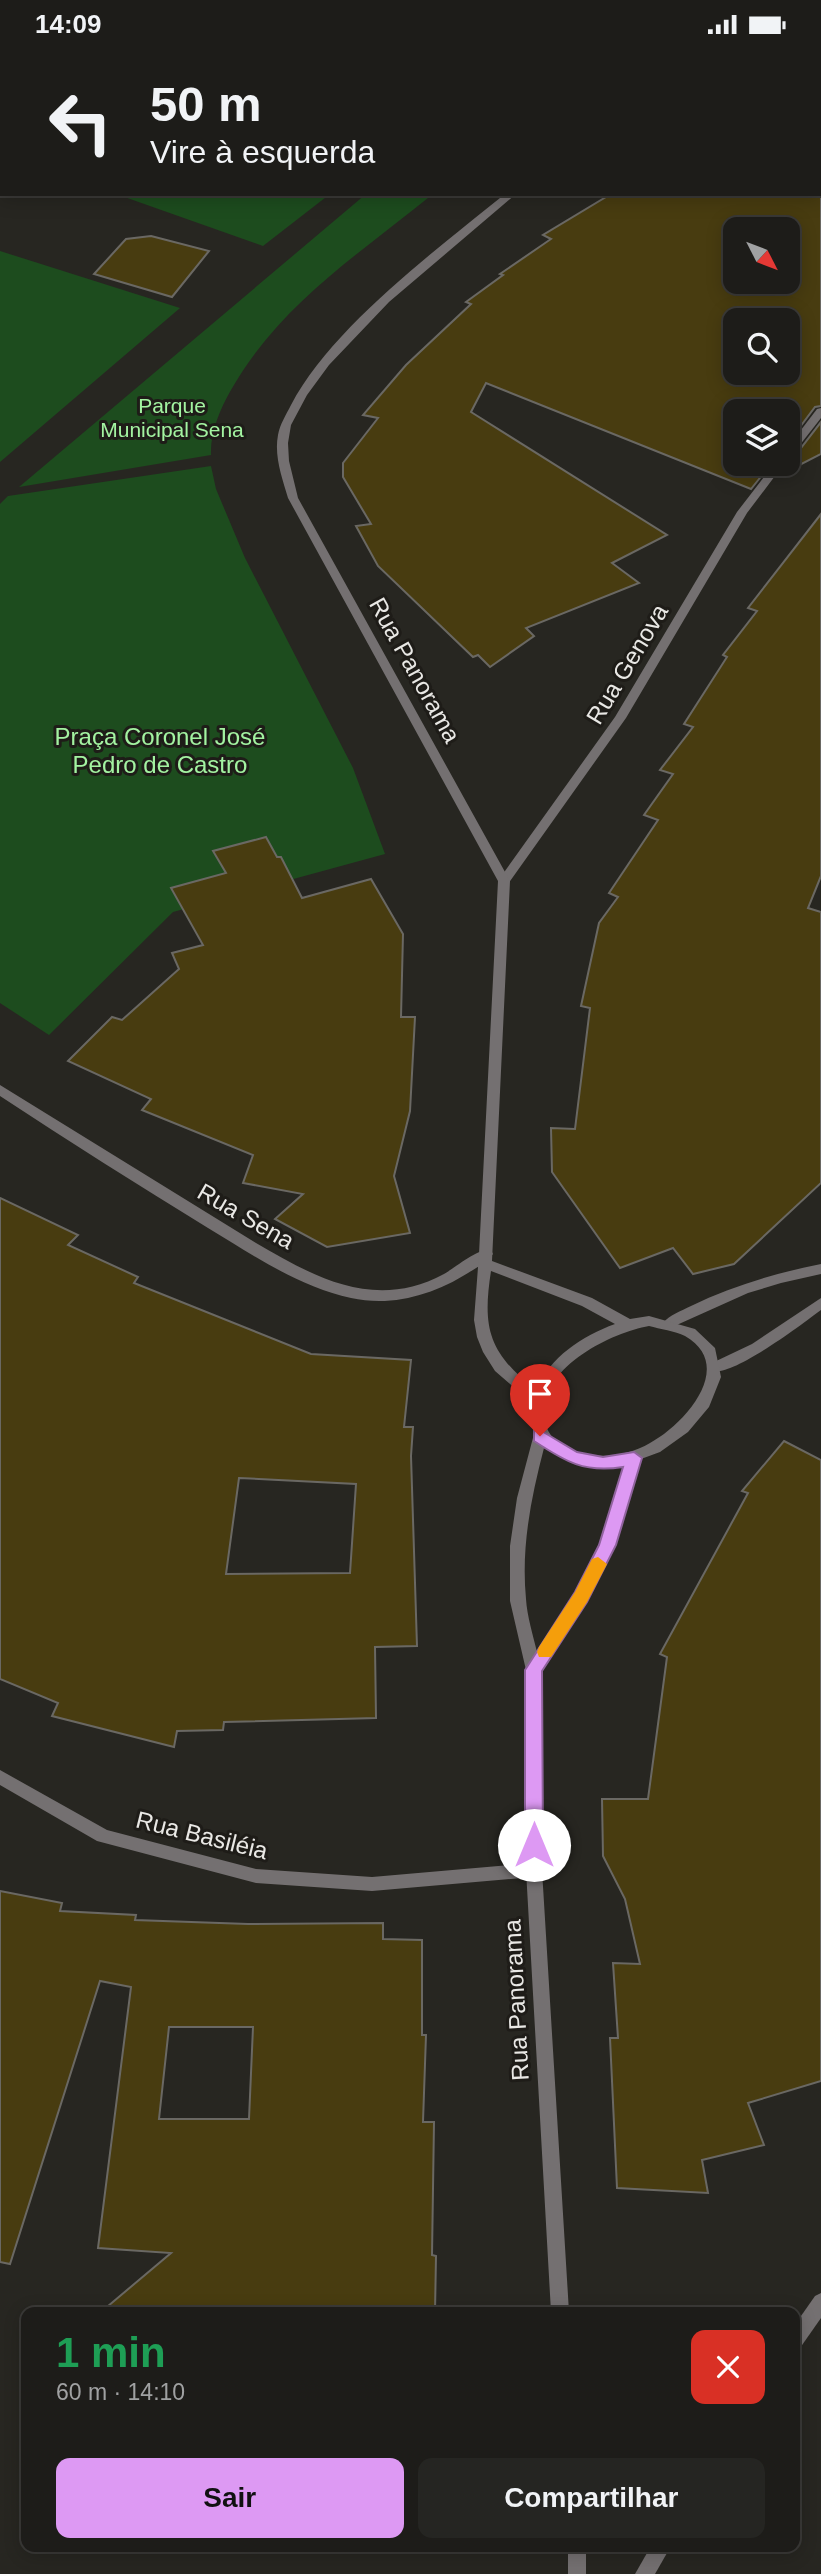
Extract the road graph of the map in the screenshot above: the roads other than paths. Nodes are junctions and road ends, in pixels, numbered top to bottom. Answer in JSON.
{"nodes":[{"id":1,"x":509,"y":196,"type":"edge"},
{"id":2,"x":821,"y":411,"type":"edge"},
{"id":3,"x":800,"y":438,"type":"edge"},
{"id":4,"x":770,"y":476,"type":"edge"},
{"id":5,"x":504,"y":881,"type":"junction"},
{"id":6,"x":0,"y":1090,"type":"edge"},
{"id":7,"x":485,"y":1259,"type":"junction"},
{"id":8,"x":821,"y":1269,"type":"edge"},
{"id":9,"x":821,"y":1303,"type":"edge"},
{"id":10,"x":670,"y":1323,"type":"junction"},
{"id":11,"x":627,"y":1324,"type":"junction"},
{"id":12,"x":718,"y":1367,"type":"junction"},
{"id":13,"x":537,"y":1398,"type":"junction"},
{"id":14,"x":540,"y":1436,"type":"junction"},
{"id":15,"x":634,"y":1458,"type":"junction"},
{"id":16,"x":534,"y":1670,"type":"junction"},
{"id":17,"x":0,"y":1777,"type":"edge"},
{"id":18,"x":534,"y":1870,"type":"junction"},
{"id":19,"x":821,"y":2302,"type":"edge"},
{"id":20,"x":560,"y":2307,"type":"edge"},
{"id":21,"x":800,"y":2333,"type":"edge"},
{"id":22,"x":577,"y":2552,"type":"edge"},
{"id":23,"x":658,"y":2552,"type":"edge"},
{"id":24,"x":577,"y":2574,"type":"edge"},
{"id":25,"x":644,"y":2574,"type":"edge"}],
"edges":[{"from":1,"to":5,"type":"street","name":"Rua Panorama"},
{"from":2,"to":3,"type":"street"},
{"from":4,"to":5,"type":"street","name":"Rua Genova"},
{"from":5,"to":7,"type":"street"},
{"from":6,"to":7,"type":"street","name":"Rua Sena"},
{"from":7,"to":11,"type":"street"},
{"from":7,"to":13,"type":"street"},
{"from":8,"to":10,"type":"street"},
{"from":9,"to":12,"type":"street"},
{"from":10,"to":11,"type":"street"},
{"from":10,"to":12,"type":"street"},
{"from":11,"to":13,"type":"street"},
{"from":12,"to":15,"type":"street"},
{"from":13,"to":14,"type":"street"},
{"from":14,"to":15,"type":"street"},
{"from":14,"to":16,"type":"street","name":"Rua Panorama"},
{"from":15,"to":16,"type":"street"},
{"from":16,"to":18,"type":"street","name":"Rua Panorama"},
{"from":17,"to":18,"type":"street","name":"Rua Basiléia"},
{"from":18,"to":20,"type":"street","name":"Rua Panorama"},
{"from":19,"to":21,"type":"street"},
{"from":22,"to":24,"type":"street"},
{"from":23,"to":25,"type":"street"}]}
